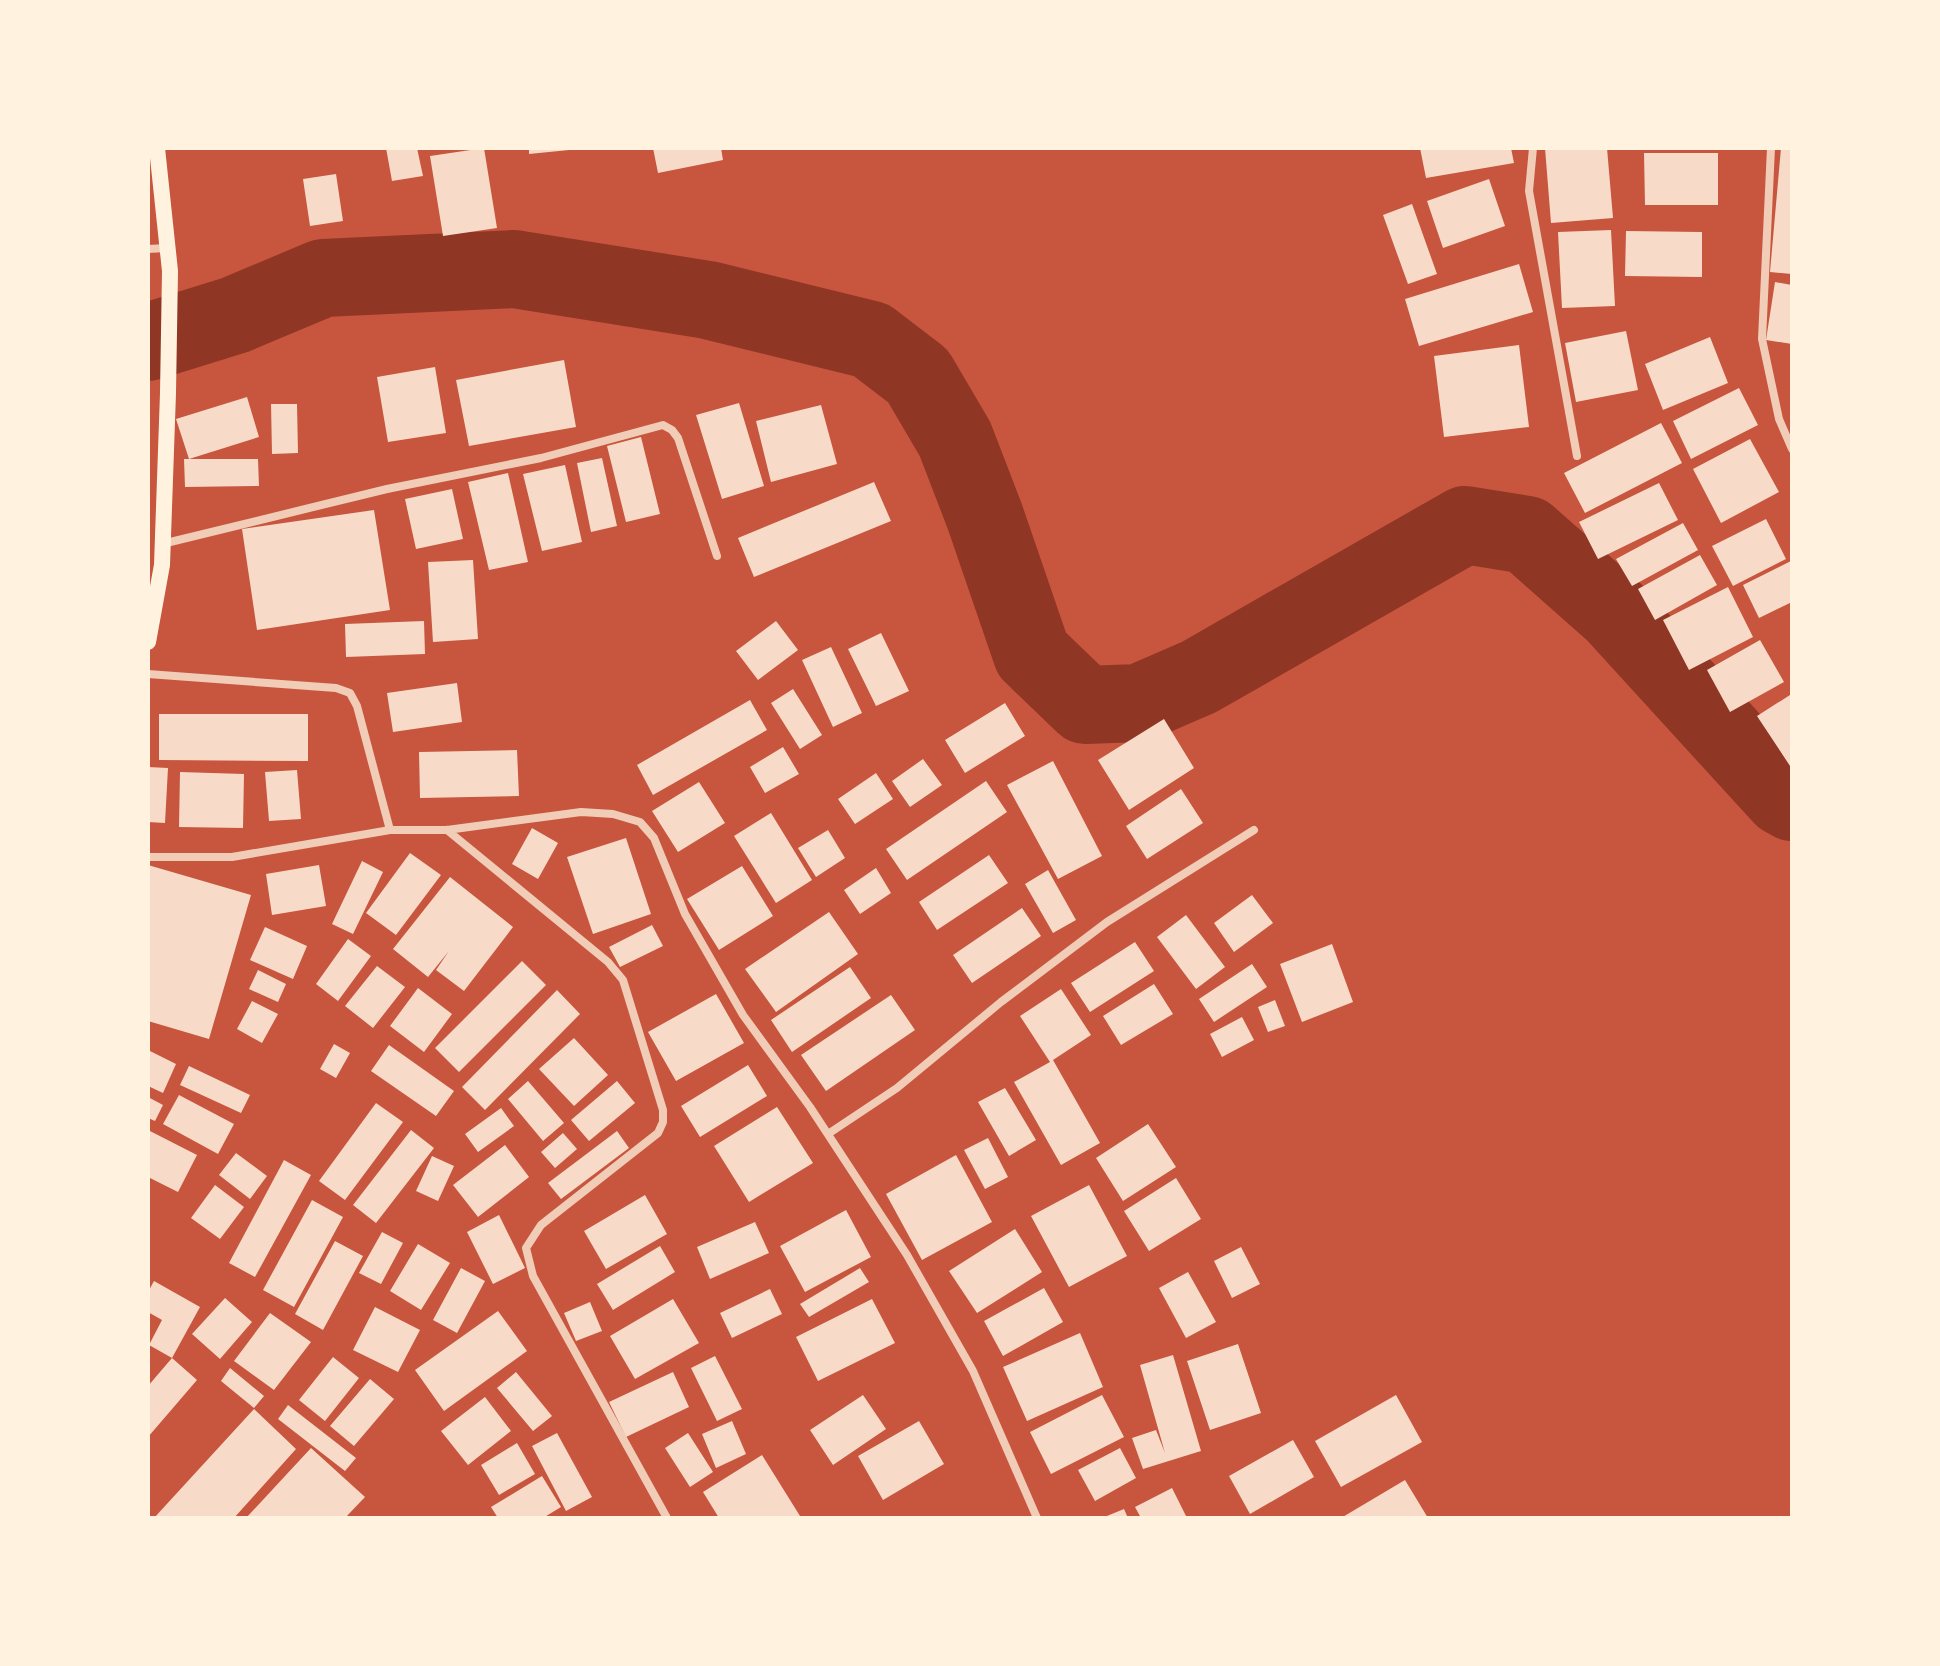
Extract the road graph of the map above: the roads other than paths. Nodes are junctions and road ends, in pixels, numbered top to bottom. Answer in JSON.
{"nodes":[{"id":1,"x":157,"y":148,"type":"edge"},
{"id":2,"x":1533,"y":148,"type":"edge"},
{"id":3,"x":1771,"y":148,"type":"edge"},
{"id":4,"x":167,"y":248,"type":"junction"},
{"id":5,"x":148,"y":249,"type":"edge"},
{"id":6,"x":1792,"y":449,"type":"edge"},
{"id":7,"x":1577,"y":456,"type":"dead end"},
{"id":8,"x":162,"y":544,"type":"junction"},
{"id":9,"x":717,"y":556,"type":"dead end"},
{"id":10,"x":148,"y":642,"type":"edge"},
{"id":11,"x":148,"y":674,"type":"edge"},
{"id":12,"x":390,"y":830,"type":"junction"},
{"id":13,"x":447,"y":830,"type":"junction"},
{"id":14,"x":1254,"y":830,"type":"dead end"},
{"id":15,"x":148,"y":857,"type":"edge"},
{"id":16,"x":828,"y":1134,"type":"junction"},
{"id":17,"x":667,"y":1518,"type":"edge"},
{"id":18,"x":1037,"y":1518,"type":"edge"}],
"edges":[{"from":1,"to":4,"type":"main road"},
{"from":2,"to":7,"type":"street"},
{"from":3,"to":6,"type":"street"},
{"from":4,"to":5,"type":"street"},
{"from":4,"to":8,"type":"main road"},
{"from":8,"to":9,"type":"street"},
{"from":8,"to":10,"type":"main road"},
{"from":11,"to":12,"type":"street"},
{"from":12,"to":13,"type":"street"},
{"from":12,"to":15,"type":"street"},
{"from":13,"to":16,"type":"street"},
{"from":13,"to":17,"type":"street"},
{"from":14,"to":16,"type":"street"},
{"from":16,"to":18,"type":"street"}]}
